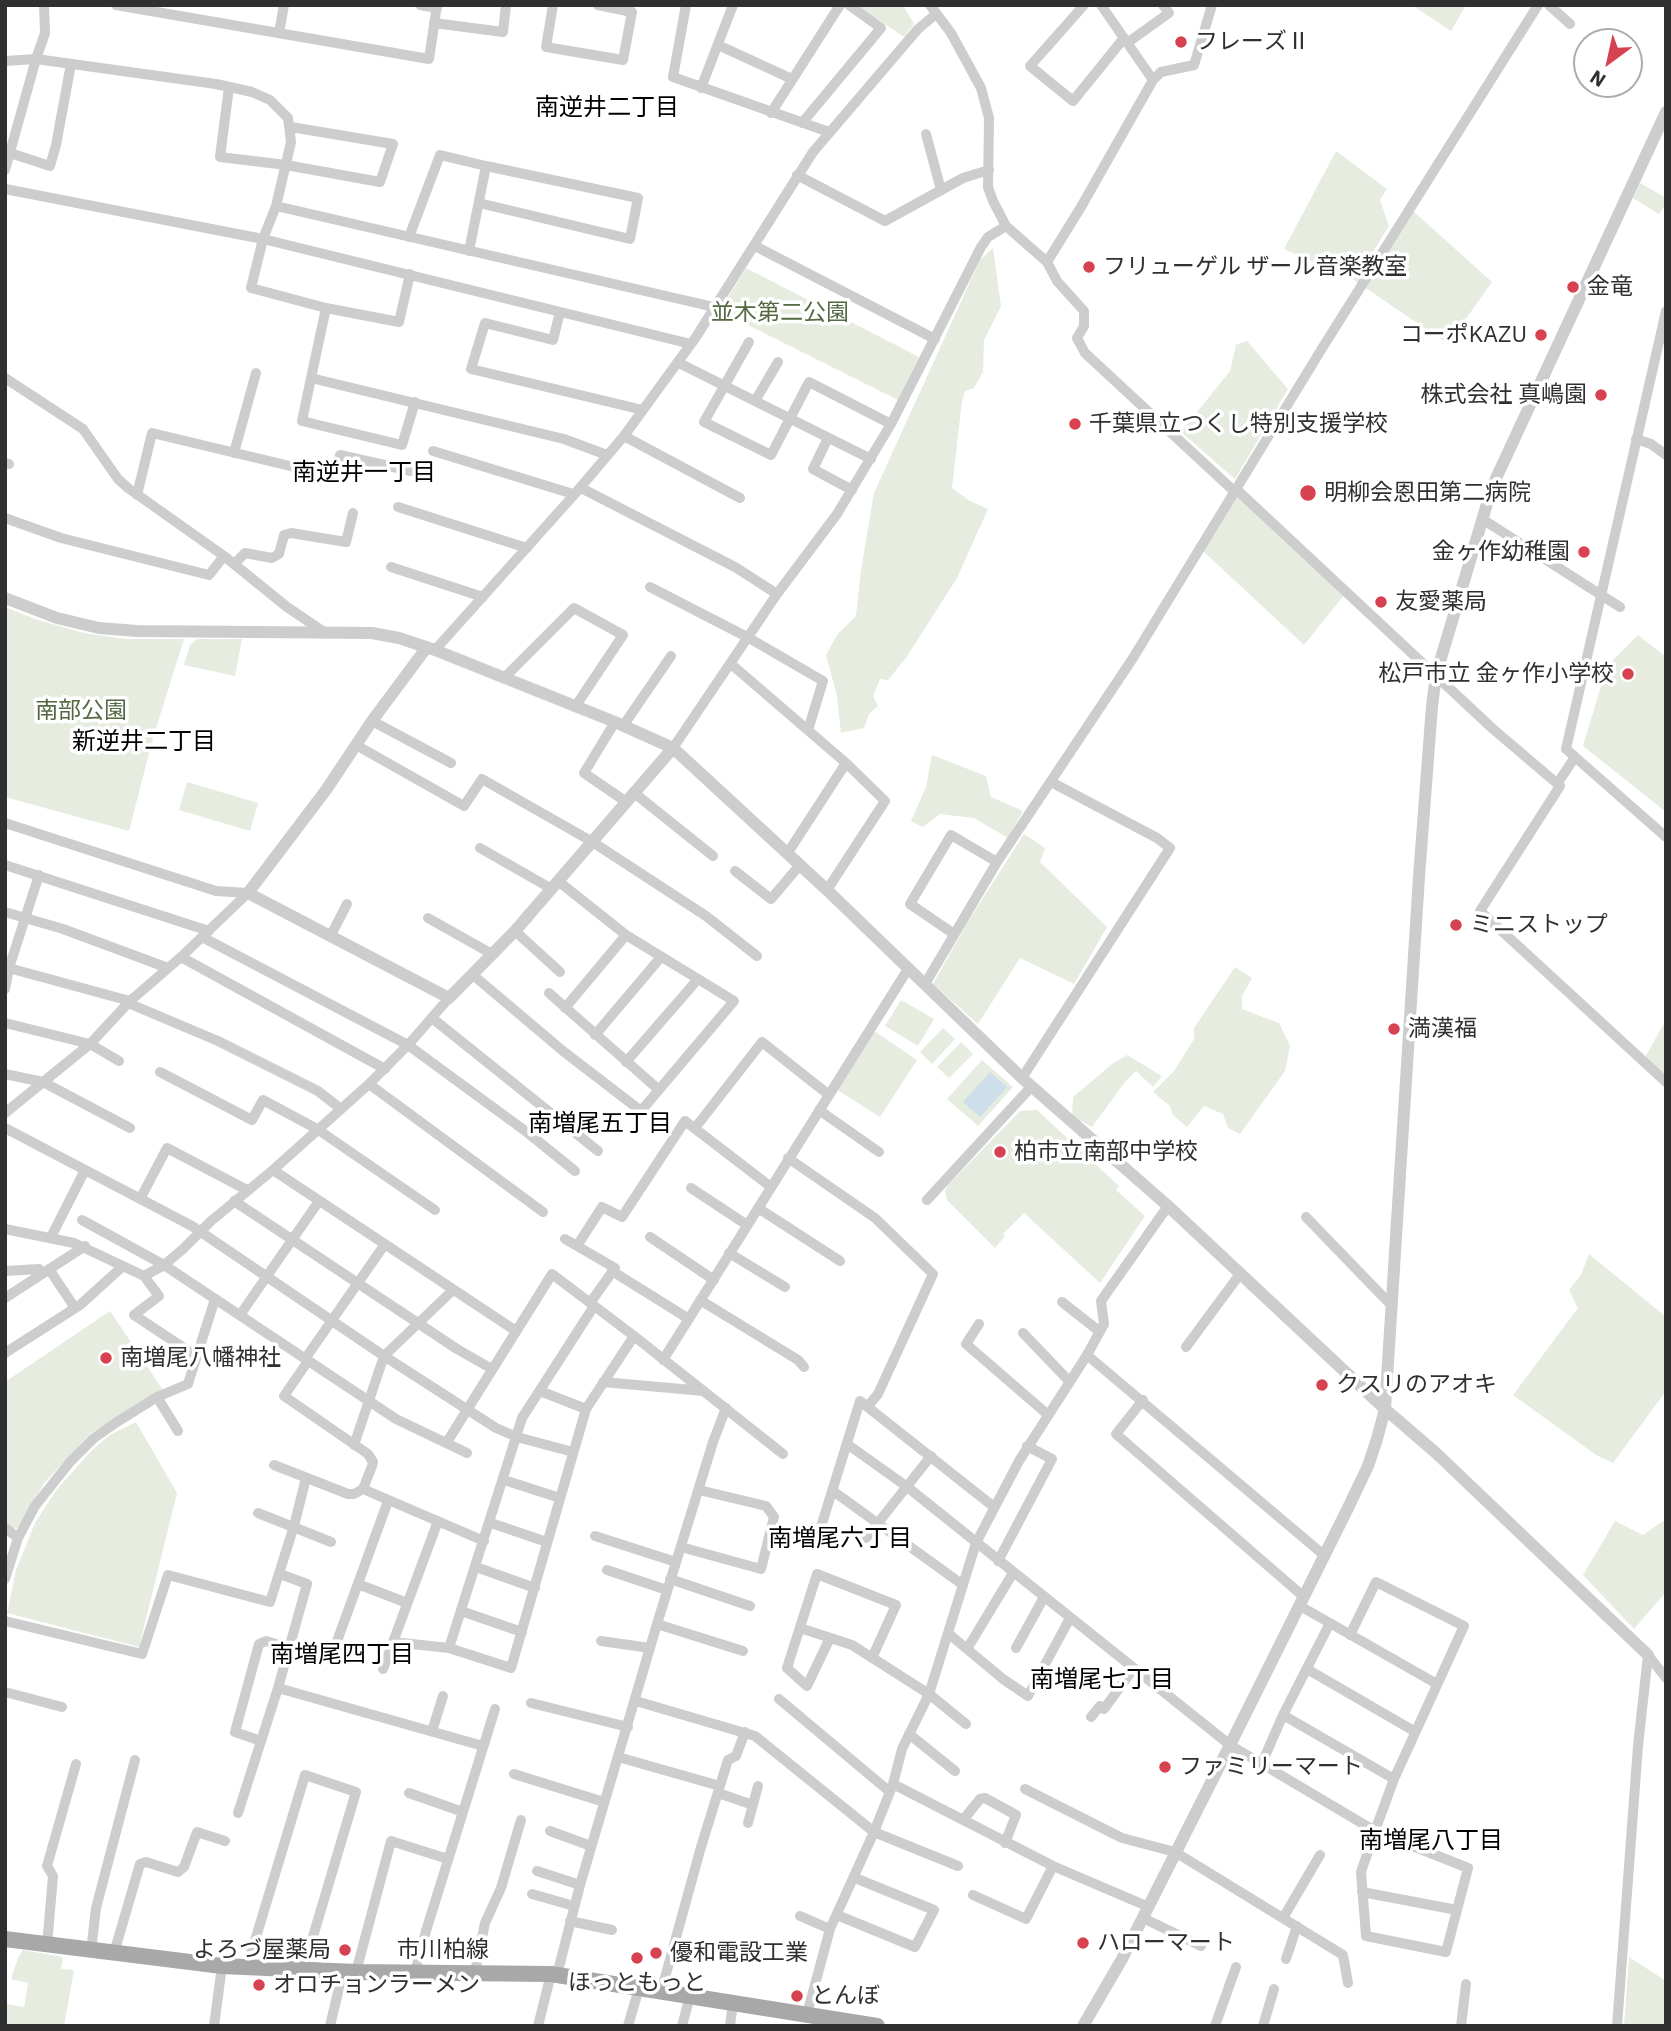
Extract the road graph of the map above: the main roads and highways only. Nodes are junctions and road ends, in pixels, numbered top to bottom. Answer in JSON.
{"nodes":[{"id":1,"x":5,"y":1939,"type":"edge"},
{"id":2,"x":798,"y":2018,"type":"edge"},
{"id":3,"x":843,"y":2023,"type":"edge"},
{"id":4,"x":877,"y":2026,"type":"edge"}],
"edges":[{"from":1,"to":2,"type":"main road","name":"市川柏線"},
{"from":2,"to":3,"type":"main road","name":"市川柏線"},
{"from":3,"to":4,"type":"main road","name":"市川柏線"}]}
